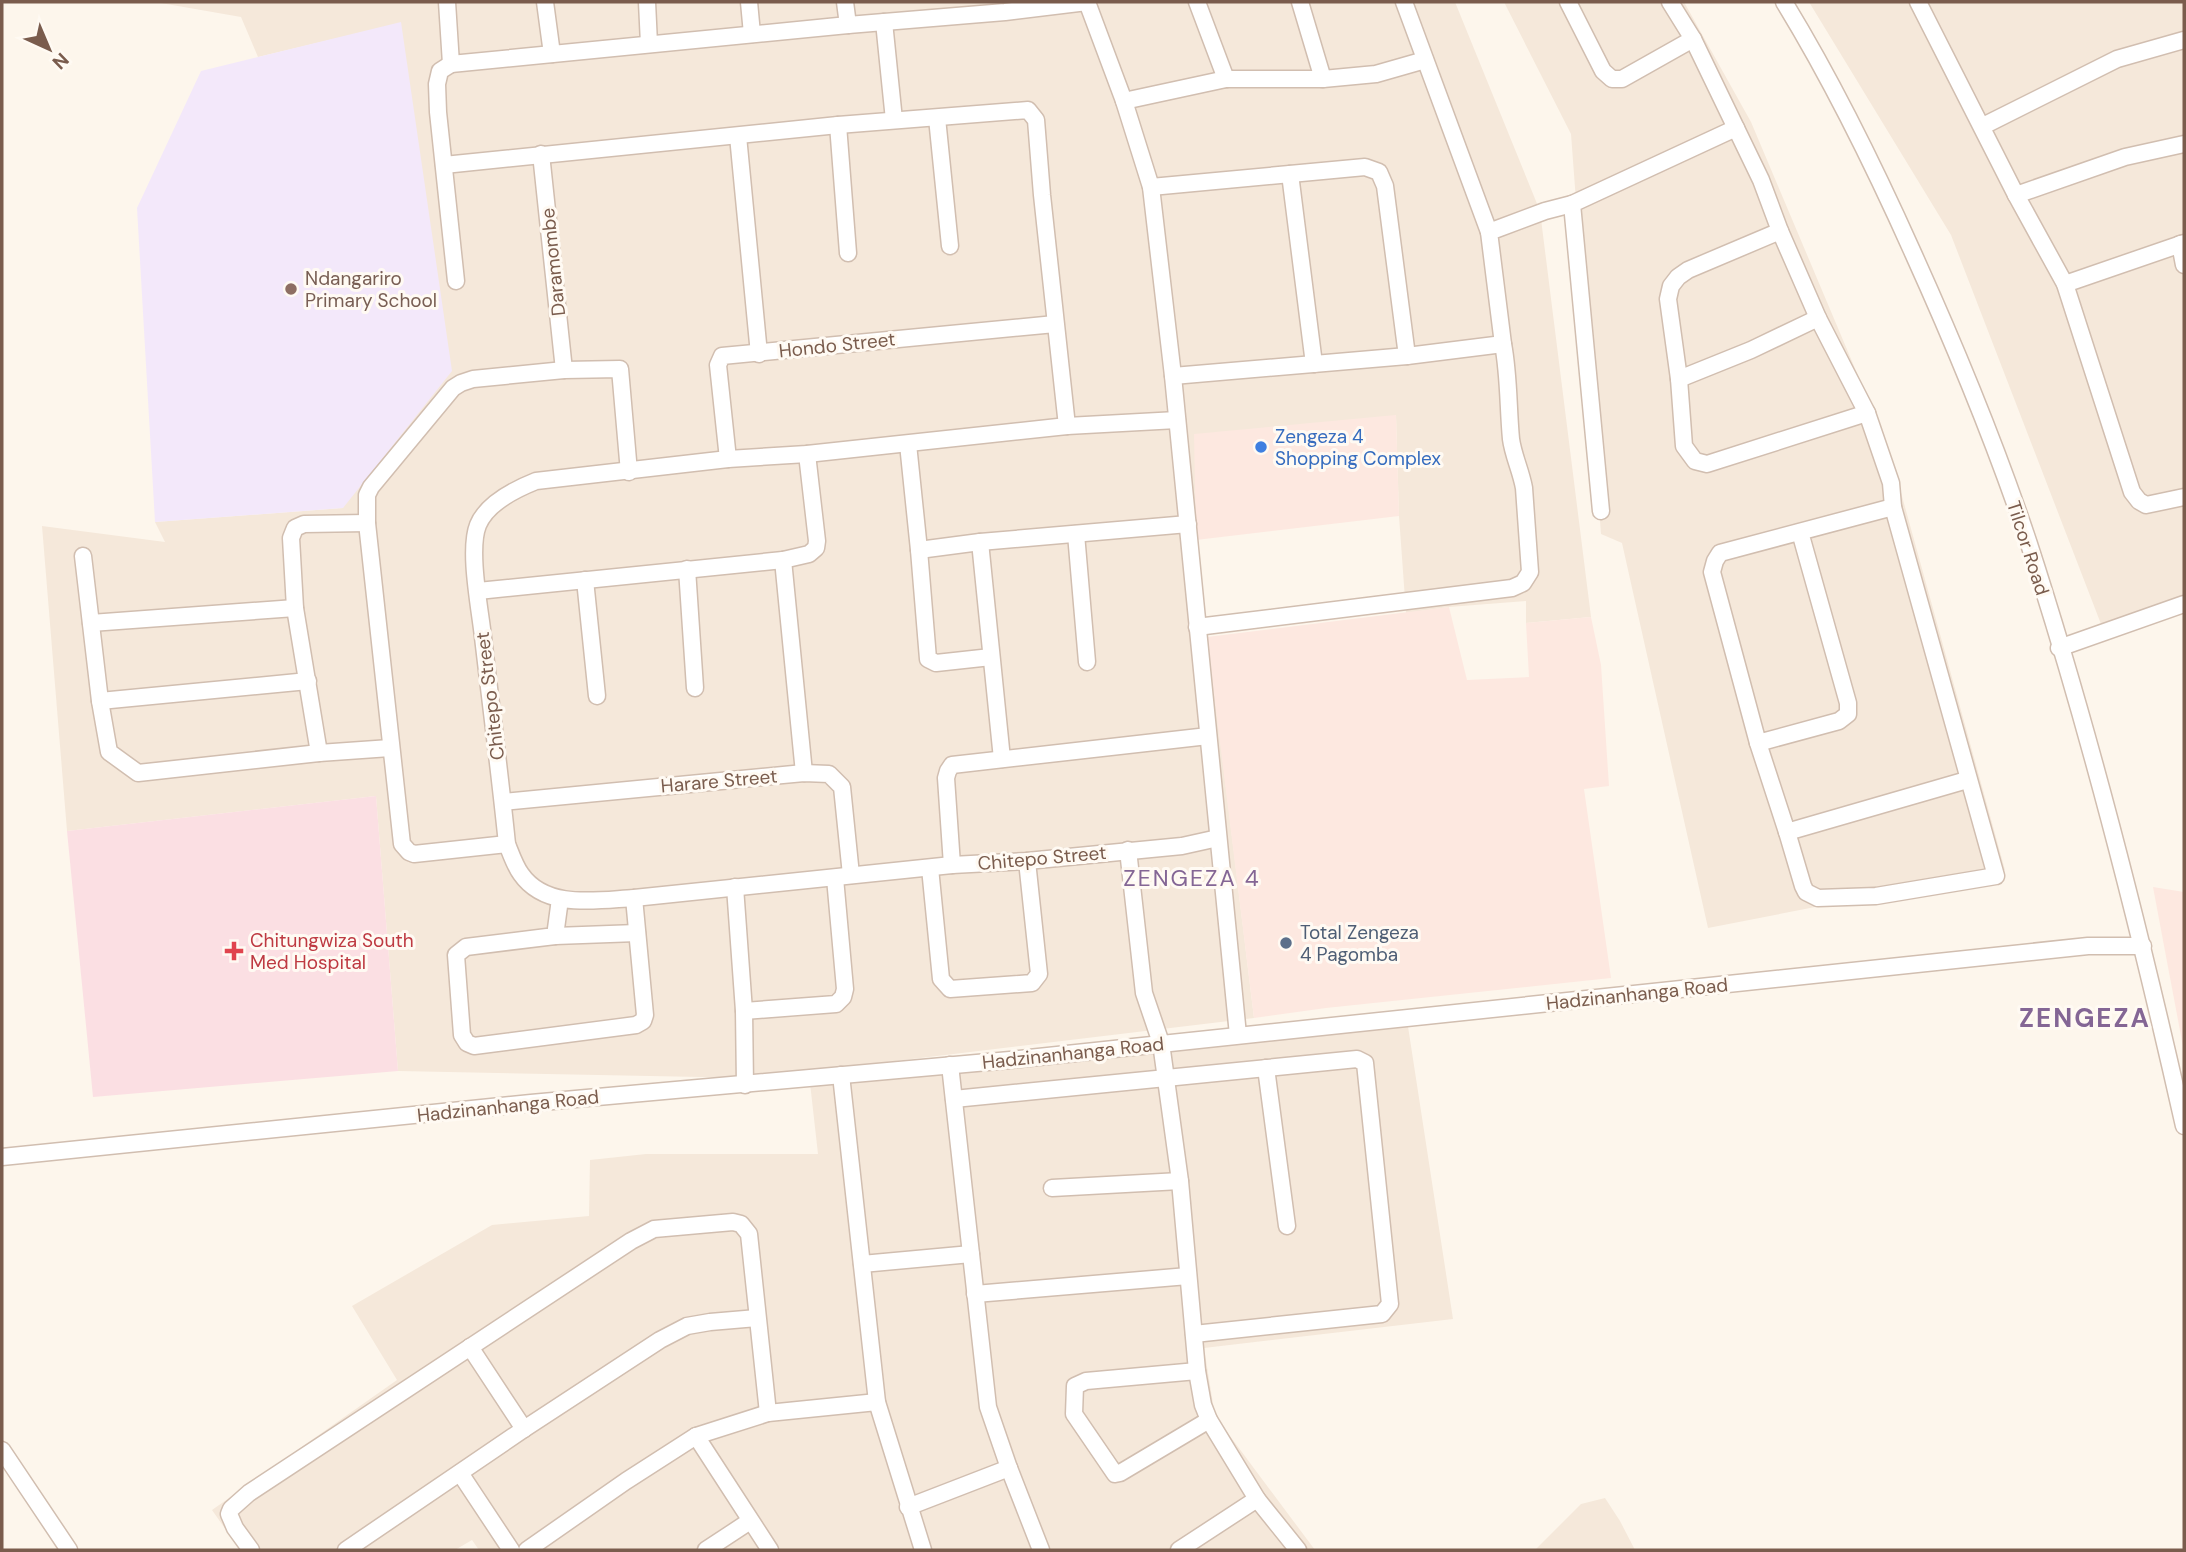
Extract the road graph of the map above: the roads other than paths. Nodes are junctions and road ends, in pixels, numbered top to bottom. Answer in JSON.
{"nodes":[{"id":1,"x":447,"y":2,"type":"edge"},
{"id":2,"x":545,"y":2,"type":"edge"},
{"id":3,"x":646,"y":2,"type":"edge"},
{"id":4,"x":749,"y":2,"type":"edge"},
{"id":5,"x":845,"y":2,"type":"edge"},
{"id":6,"x":1087,"y":2,"type":"edge"},
{"id":7,"x":1197,"y":2,"type":"edge"},
{"id":8,"x":1300,"y":2,"type":"edge"},
{"id":9,"x":1404,"y":2,"type":"edge"},
{"id":10,"x":1568,"y":2,"type":"edge"},
{"id":11,"x":1671,"y":2,"type":"edge"},
{"id":12,"x":1784,"y":2,"type":"edge"},
{"id":13,"x":1925,"y":4,"type":"edge"},
{"id":14,"x":1003,"y":7,"type":"edge"},
{"id":15,"x":978,"y":8,"type":"edge"},
{"id":16,"x":884,"y":22,"type":"junction"},
{"id":17,"x":848,"y":24,"type":"junction"},
{"id":18,"x":752,"y":34,"type":"junction"},
{"id":19,"x":1693,"y":39,"type":"junction"},
{"id":20,"x":2184,"y":40,"type":"edge"},
{"id":21,"x":649,"y":44,"type":"junction"},
{"id":22,"x":552,"y":54,"type":"junction"},
{"id":23,"x":1425,"y":60,"type":"junction"},
{"id":24,"x":451,"y":64,"type":"junction"},
{"id":25,"x":1226,"y":79,"type":"junction"},
{"id":26,"x":1323,"y":79,"type":"junction"},
{"id":27,"x":1124,"y":101,"type":"junction"},
{"id":28,"x":937,"y":118,"type":"junction"},
{"id":29,"x":894,"y":120,"type":"junction"},
{"id":30,"x":838,"y":125,"type":"junction"},
{"id":31,"x":1983,"y":126,"type":"junction"},
{"id":32,"x":1736,"y":128,"type":"junction"},
{"id":33,"x":738,"y":136,"type":"junction"},
{"id":34,"x":2184,"y":144,"type":"edge"},
{"id":35,"x":541,"y":154,"type":"junction"},
{"id":36,"x":444,"y":165,"type":"junction"},
{"id":37,"x":1290,"y":174,"type":"junction"},
{"id":38,"x":1151,"y":187,"type":"junction"},
{"id":39,"x":2016,"y":195,"type":"junction"},
{"id":40,"x":1572,"y":204,"type":"junction"},
{"id":41,"x":1780,"y":231,"type":"junction"},
{"id":42,"x":1489,"y":232,"type":"junction"},
{"id":43,"x":2182,"y":243,"type":"edge"},
{"id":44,"x":950,"y":246,"type":"dead end"},
{"id":45,"x":848,"y":253,"type":"dead end"},
{"id":46,"x":2184,"y":265,"type":"edge"},
{"id":47,"x":456,"y":281,"type":"dead end"},
{"id":48,"x":2065,"y":284,"type":"junction"},
{"id":49,"x":1818,"y":318,"type":"junction"},
{"id":50,"x":1055,"y":324,"type":"junction"},
{"id":51,"x":1503,"y":344,"type":"junction"},
{"id":52,"x":759,"y":354,"type":"junction"},
{"id":53,"x":1407,"y":356,"type":"junction"},
{"id":54,"x":1314,"y":364,"type":"junction"},
{"id":55,"x":564,"y":370,"type":"junction"},
{"id":56,"x":1173,"y":376,"type":"junction"},
{"id":57,"x":1679,"y":379,"type":"junction"},
{"id":58,"x":1867,"y":414,"type":"junction"},
{"id":59,"x":1177,"y":420,"type":"junction"},
{"id":60,"x":1067,"y":426,"type":"junction"},
{"id":61,"x":908,"y":444,"type":"junction"},
{"id":62,"x":807,"y":454,"type":"junction"},
{"id":63,"x":728,"y":459,"type":"junction"},
{"id":64,"x":629,"y":472,"type":"junction"},
{"id":65,"x":2184,"y":497,"type":"edge"},
{"id":66,"x":1893,"y":507,"type":"junction"},
{"id":67,"x":1601,"y":511,"type":"dead end"},
{"id":68,"x":367,"y":523,"type":"junction"},
{"id":69,"x":1188,"y":524,"type":"junction"},
{"id":70,"x":1800,"y":532,"type":"junction"},
{"id":71,"x":1076,"y":534,"type":"junction"},
{"id":72,"x":979,"y":542,"type":"junction"},
{"id":73,"x":919,"y":550,"type":"junction"},
{"id":74,"x":83,"y":556,"type":"dead end"},
{"id":75,"x":783,"y":560,"type":"junction"},
{"id":76,"x":687,"y":569,"type":"junction"},
{"id":77,"x":585,"y":580,"type":"junction"},
{"id":78,"x":478,"y":591,"type":"junction"},
{"id":79,"x":2184,"y":604,"type":"edge"},
{"id":80,"x":295,"y":608,"type":"junction"},
{"id":81,"x":91,"y":623,"type":"junction"},
{"id":82,"x":1197,"y":627,"type":"junction"},
{"id":83,"x":2059,"y":648,"type":"junction"},
{"id":84,"x":991,"y":657,"type":"junction"},
{"id":85,"x":1087,"y":662,"type":"dead end"},
{"id":86,"x":308,"y":681,"type":"junction"},
{"id":87,"x":695,"y":688,"type":"dead end"},
{"id":88,"x":597,"y":696,"type":"dead end"},
{"id":89,"x":100,"y":701,"type":"junction"},
{"id":90,"x":1208,"y":736,"type":"junction"},
{"id":91,"x":1758,"y":743,"type":"junction"},
{"id":92,"x":390,"y":748,"type":"junction"},
{"id":93,"x":319,"y":753,"type":"junction"},
{"id":94,"x":1002,"y":759,"type":"junction"},
{"id":95,"x":804,"y":773,"type":"junction"},
{"id":96,"x":1968,"y":780,"type":"junction"},
{"id":97,"x":503,"y":802,"type":"junction"},
{"id":98,"x":1787,"y":832,"type":"junction"},
{"id":99,"x":1217,"y":838,"type":"junction"},
{"id":100,"x":508,"y":844,"type":"junction"},
{"id":101,"x":1128,"y":850,"type":"junction"},
{"id":102,"x":1027,"y":862,"type":"junction"},
{"id":103,"x":952,"y":865,"type":"junction"},
{"id":104,"x":930,"y":868,"type":"junction"},
{"id":105,"x":851,"y":875,"type":"junction"},
{"id":106,"x":835,"y":878,"type":"junction"},
{"id":107,"x":734,"y":887,"type":"junction"},
{"id":108,"x":634,"y":898,"type":"junction"},
{"id":109,"x":560,"y":899,"type":"junction"},
{"id":110,"x":637,"y":933,"type":"junction"},
{"id":111,"x":555,"y":936,"type":"junction"},
{"id":112,"x":2143,"y":946,"type":"junction"},
{"id":113,"x":744,"y":1012,"type":"junction"},
{"id":114,"x":1238,"y":1035,"type":"junction"},
{"id":115,"x":1161,"y":1043,"type":"junction"},
{"id":116,"x":950,"y":1065,"type":"junction"},
{"id":117,"x":1266,"y":1068,"type":"junction"},
{"id":118,"x":841,"y":1075,"type":"junction"},
{"id":119,"x":1166,"y":1079,"type":"junction"},
{"id":120,"x":745,"y":1084,"type":"junction"},
{"id":121,"x":954,"y":1099,"type":"junction"},
{"id":122,"x":2184,"y":1126,"type":"edge"},
{"id":123,"x":2,"y":1157,"type":"edge"},
{"id":124,"x":1180,"y":1181,"type":"junction"},
{"id":125,"x":1052,"y":1188,"type":"dead end"},
{"id":126,"x":1286,"y":1226,"type":"dead end"},
{"id":127,"x":971,"y":1254,"type":"junction"},
{"id":128,"x":862,"y":1264,"type":"junction"},
{"id":129,"x":1188,"y":1276,"type":"junction"},
{"id":130,"x":975,"y":1294,"type":"junction"},
{"id":131,"x":757,"y":1318,"type":"junction"},
{"id":132,"x":1194,"y":1334,"type":"junction"},
{"id":133,"x":470,"y":1347,"type":"junction"},
{"id":134,"x":1197,"y":1371,"type":"junction"},
{"id":135,"x":877,"y":1402,"type":"junction"},
{"id":136,"x":768,"y":1413,"type":"junction"},
{"id":137,"x":1209,"y":1420,"type":"junction"},
{"id":138,"x":524,"y":1429,"type":"junction"},
{"id":139,"x":696,"y":1436,"type":"junction"},
{"id":140,"x":2,"y":1450,"type":"edge"},
{"id":141,"x":1009,"y":1468,"type":"junction"},
{"id":142,"x":460,"y":1473,"type":"junction"},
{"id":143,"x":1257,"y":1499,"type":"junction"},
{"id":144,"x":908,"y":1507,"type":"junction"},
{"id":145,"x":750,"y":1521,"type":"junction"},
{"id":146,"x":69,"y":1550,"type":"edge"},
{"id":147,"x":251,"y":1550,"type":"edge"},
{"id":148,"x":346,"y":1550,"type":"edge"},
{"id":149,"x":511,"y":1550,"type":"edge"},
{"id":150,"x":527,"y":1550,"type":"edge"},
{"id":151,"x":706,"y":1550,"type":"edge"},
{"id":152,"x":770,"y":1550,"type":"edge"},
{"id":153,"x":923,"y":1550,"type":"edge"},
{"id":154,"x":1041,"y":1550,"type":"edge"},
{"id":155,"x":1179,"y":1550,"type":"edge"},
{"id":156,"x":1298,"y":1550,"type":"edge"}],
"edges":[{"from":1,"to":24,"type":"street"},
{"from":2,"to":22,"type":"street"},
{"from":3,"to":21,"type":"street"},
{"from":4,"to":18,"type":"street"},
{"from":5,"to":17,"type":"street"},
{"from":6,"to":14,"type":"street"},
{"from":6,"to":27,"type":"street"},
{"from":7,"to":25,"type":"street"},
{"from":8,"to":26,"type":"street"},
{"from":9,"to":23,"type":"street"},
{"from":10,"to":19,"type":"street"},
{"from":11,"to":19,"type":"street"},
{"from":12,"to":83,"type":"street","name":"Tilcor Road"},
{"from":13,"to":31,"type":"street"},
{"from":14,"to":15,"type":"street"},
{"from":15,"to":16,"type":"street"},
{"from":16,"to":17,"type":"street"},
{"from":16,"to":29,"type":"street"},
{"from":17,"to":18,"type":"street"},
{"from":18,"to":21,"type":"street"},
{"from":19,"to":32,"type":"street"},
{"from":20,"to":31,"type":"street"},
{"from":21,"to":22,"type":"street"},
{"from":22,"to":24,"type":"street"},
{"from":23,"to":26,"type":"street"},
{"from":23,"to":42,"type":"street"},
{"from":24,"to":36,"type":"street"},
{"from":25,"to":26,"type":"street"},
{"from":25,"to":27,"type":"street"},
{"from":27,"to":38,"type":"street"},
{"from":28,"to":29,"type":"street"},
{"from":28,"to":44,"type":"street"},
{"from":28,"to":50,"type":"street"},
{"from":29,"to":30,"type":"street"},
{"from":30,"to":33,"type":"street"},
{"from":30,"to":45,"type":"street"},
{"from":31,"to":39,"type":"street"},
{"from":32,"to":40,"type":"street"},
{"from":32,"to":41,"type":"street"},
{"from":33,"to":35,"type":"street"},
{"from":33,"to":52,"type":"street"},
{"from":34,"to":39,"type":"street"},
{"from":35,"to":36,"type":"street"},
{"from":35,"to":55,"type":"street","name":"Daramombe"},
{"from":36,"to":47,"type":"street"},
{"from":37,"to":38,"type":"street"},
{"from":37,"to":53,"type":"street"},
{"from":37,"to":54,"type":"street"},
{"from":38,"to":56,"type":"street"},
{"from":39,"to":48,"type":"street"},
{"from":40,"to":42,"type":"street"},
{"from":40,"to":67,"type":"street"},
{"from":41,"to":49,"type":"street"},
{"from":41,"to":57,"type":"street"},
{"from":42,"to":51,"type":"street"},
{"from":43,"to":46,"type":"street"},
{"from":43,"to":48,"type":"street"},
{"from":48,"to":65,"type":"street"},
{"from":49,"to":57,"type":"street"},
{"from":49,"to":58,"type":"street"},
{"from":50,"to":52,"type":"street","name":"Hondo Street"},
{"from":50,"to":60,"type":"street"},
{"from":51,"to":53,"type":"street"},
{"from":51,"to":82,"type":"street"},
{"from":52,"to":63,"type":"street","name":"Hondo Street"},
{"from":53,"to":54,"type":"street"},
{"from":54,"to":56,"type":"street"},
{"from":55,"to":64,"type":"street"},
{"from":55,"to":68,"type":"street"},
{"from":56,"to":59,"type":"street"},
{"from":57,"to":58,"type":"street"},
{"from":58,"to":66,"type":"street"},
{"from":59,"to":60,"type":"street","name":"Chitepo Street"},
{"from":59,"to":69,"type":"street"},
{"from":60,"to":61,"type":"street","name":"Chitepo Street"},
{"from":61,"to":62,"type":"street","name":"Chitepo Street"},
{"from":61,"to":73,"type":"street"},
{"from":62,"to":63,"type":"street","name":"Chitepo Street"},
{"from":62,"to":75,"type":"street"},
{"from":63,"to":64,"type":"street","name":"Chitepo Street"},
{"from":64,"to":78,"type":"street","name":"Chitepo Street"},
{"from":66,"to":70,"type":"street"},
{"from":66,"to":96,"type":"street"},
{"from":68,"to":80,"type":"street"},
{"from":68,"to":92,"type":"street"},
{"from":69,"to":71,"type":"street"},
{"from":69,"to":82,"type":"street"},
{"from":70,"to":91,"type":"street"},
{"from":70,"to":91,"type":"street"},
{"from":71,"to":72,"type":"street"},
{"from":71,"to":85,"type":"street"},
{"from":72,"to":73,"type":"street"},
{"from":72,"to":84,"type":"street"},
{"from":73,"to":84,"type":"street"},
{"from":74,"to":81,"type":"street"},
{"from":75,"to":76,"type":"street"},
{"from":75,"to":95,"type":"street"},
{"from":76,"to":77,"type":"street"},
{"from":76,"to":87,"type":"street"},
{"from":77,"to":78,"type":"street"},
{"from":77,"to":88,"type":"street"},
{"from":78,"to":97,"type":"street","name":"Chitepo Street"},
{"from":79,"to":83,"type":"street"},
{"from":80,"to":81,"type":"street"},
{"from":80,"to":86,"type":"street"},
{"from":81,"to":89,"type":"street"},
{"from":82,"to":90,"type":"street"},
{"from":83,"to":112,"type":"street","name":"Tilcor Road"},
{"from":84,"to":94,"type":"street"},
{"from":86,"to":89,"type":"street"},
{"from":86,"to":93,"type":"street"},
{"from":89,"to":93,"type":"street"},
{"from":90,"to":94,"type":"street"},
{"from":90,"to":99,"type":"street"},
{"from":91,"to":98,"type":"street"},
{"from":92,"to":93,"type":"street"},
{"from":92,"to":100,"type":"street"},
{"from":94,"to":103,"type":"street"},
{"from":95,"to":97,"type":"street","name":"Harare Street"},
{"from":95,"to":105,"type":"street","name":"Harare Street"},
{"from":96,"to":98,"type":"street"},
{"from":96,"to":98,"type":"street"},
{"from":97,"to":100,"type":"street","name":"Chitepo Street"},
{"from":99,"to":101,"type":"street","name":"Chitepo Street"},
{"from":99,"to":114,"type":"street"},
{"from":100,"to":109,"type":"street","name":"Chitepo Street"},
{"from":101,"to":102,"type":"street","name":"Chitepo Street"},
{"from":101,"to":115,"type":"street"},
{"from":102,"to":103,"type":"street","name":"Chitepo Street"},
{"from":102,"to":104,"type":"street"},
{"from":103,"to":104,"type":"street","name":"Chitepo Street"},
{"from":104,"to":105,"type":"street","name":"Chitepo Street"},
{"from":105,"to":106,"type":"street","name":"Chitepo Street"},
{"from":106,"to":107,"type":"street","name":"Chitepo Street"},
{"from":106,"to":113,"type":"street"},
{"from":107,"to":108,"type":"street","name":"Chitepo Street"},
{"from":107,"to":113,"type":"street"},
{"from":108,"to":109,"type":"street","name":"Chitepo Street"},
{"from":108,"to":110,"type":"street"},
{"from":109,"to":111,"type":"street"},
{"from":110,"to":111,"type":"street"},
{"from":110,"to":111,"type":"street"},
{"from":112,"to":114,"type":"street","name":"Hadzinanhanga Road"},
{"from":112,"to":122,"type":"street","name":"Tilcor Road"},
{"from":113,"to":120,"type":"street"},
{"from":114,"to":115,"type":"street","name":"Hadzinanhanga Road"},
{"from":115,"to":116,"type":"street","name":"Hadzinanhanga Road"},
{"from":115,"to":119,"type":"street"},
{"from":116,"to":118,"type":"street","name":"Hadzinanhanga Road"},
{"from":116,"to":121,"type":"street"},
{"from":117,"to":119,"type":"street"},
{"from":117,"to":126,"type":"street"},
{"from":117,"to":132,"type":"street"},
{"from":118,"to":120,"type":"street","name":"Hadzinanhanga Road"},
{"from":118,"to":128,"type":"street"},
{"from":119,"to":121,"type":"street"},
{"from":119,"to":124,"type":"street"},
{"from":120,"to":123,"type":"street","name":"Hadzinanhanga Road"},
{"from":121,"to":127,"type":"street"},
{"from":124,"to":125,"type":"street"},
{"from":124,"to":129,"type":"street"},
{"from":127,"to":128,"type":"street"},
{"from":127,"to":130,"type":"street"},
{"from":128,"to":135,"type":"street"},
{"from":129,"to":130,"type":"street"},
{"from":129,"to":132,"type":"street"},
{"from":130,"to":141,"type":"street"},
{"from":131,"to":133,"type":"street"},
{"from":131,"to":136,"type":"street"},
{"from":131,"to":138,"type":"street"},
{"from":132,"to":134,"type":"street"},
{"from":133,"to":138,"type":"street"},
{"from":133,"to":147,"type":"street"},
{"from":134,"to":137,"type":"street"},
{"from":134,"to":137,"type":"street"},
{"from":135,"to":136,"type":"street"},
{"from":135,"to":144,"type":"street"},
{"from":136,"to":139,"type":"street"},
{"from":137,"to":143,"type":"street"},
{"from":138,"to":142,"type":"street"},
{"from":139,"to":145,"type":"street"},
{"from":139,"to":150,"type":"street"},
{"from":140,"to":146,"type":"street"},
{"from":141,"to":144,"type":"street"},
{"from":141,"to":154,"type":"street"},
{"from":142,"to":148,"type":"street"},
{"from":142,"to":149,"type":"street"},
{"from":143,"to":155,"type":"street"},
{"from":143,"to":156,"type":"street"},
{"from":144,"to":153,"type":"street"},
{"from":145,"to":151,"type":"street"},
{"from":145,"to":152,"type":"street"}]}
